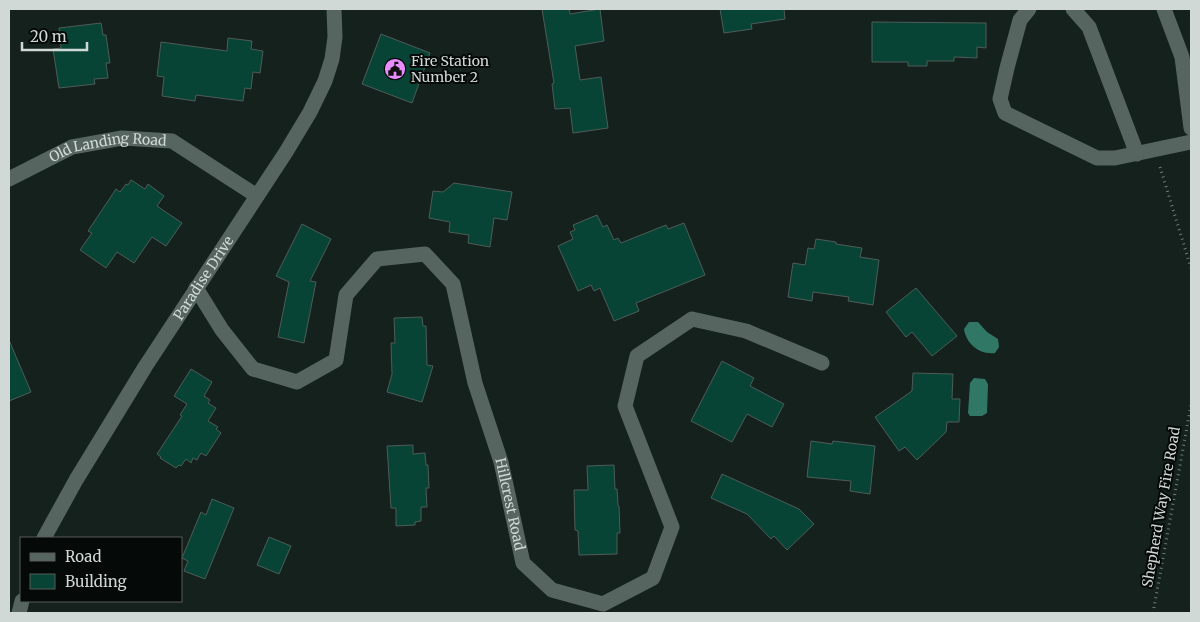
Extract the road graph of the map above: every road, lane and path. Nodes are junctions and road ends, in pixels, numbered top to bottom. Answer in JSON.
{"nodes":[{"id":1,"x":334,"y":9,"type":"edge"},
{"id":2,"x":1029,"y":9,"type":"edge"},
{"id":3,"x":1073,"y":9,"type":"edge"},
{"id":4,"x":1164,"y":9,"type":"edge"},
{"id":5,"x":1191,"y":128,"type":"edge"},
{"id":6,"x":1191,"y":142,"type":"edge"},
{"id":7,"x":1154,"y":149,"type":"junction"},
{"id":8,"x":1136,"y":154,"type":"junction"},
{"id":9,"x":9,"y":179,"type":"edge"},
{"id":10,"x":256,"y":196,"type":"junction"},
{"id":11,"x":1191,"y":268,"type":"edge"},
{"id":12,"x":196,"y":288,"type":"junction"},
{"id":13,"x":822,"y":363,"type":"dead end"},
{"id":14,"x":1191,"y":405,"type":"edge"},
{"id":15,"x":45,"y":537,"type":"edge"},
{"id":16,"x":1153,"y":613,"type":"edge"}],
"edges":[{"from":1,"to":10,"type":"street","name":"Paradise Drive"},
{"from":2,"to":8,"type":"street"},
{"from":3,"to":8,"type":"street"},
{"from":4,"to":5,"type":"street"},
{"from":6,"to":7,"type":"street"},
{"from":7,"to":8,"type":"street"},
{"from":7,"to":11,"type":"path"},
{"from":9,"to":10,"type":"street","name":"Old Landing Road"},
{"from":10,"to":12,"type":"street","name":"Paradise Drive"},
{"from":12,"to":13,"type":"street","name":"Hillcrest Road"},
{"from":12,"to":15,"type":"street","name":"Paradise Drive"},
{"from":14,"to":16,"type":"path","name":"Shepherd Way Fire Road"}]}
